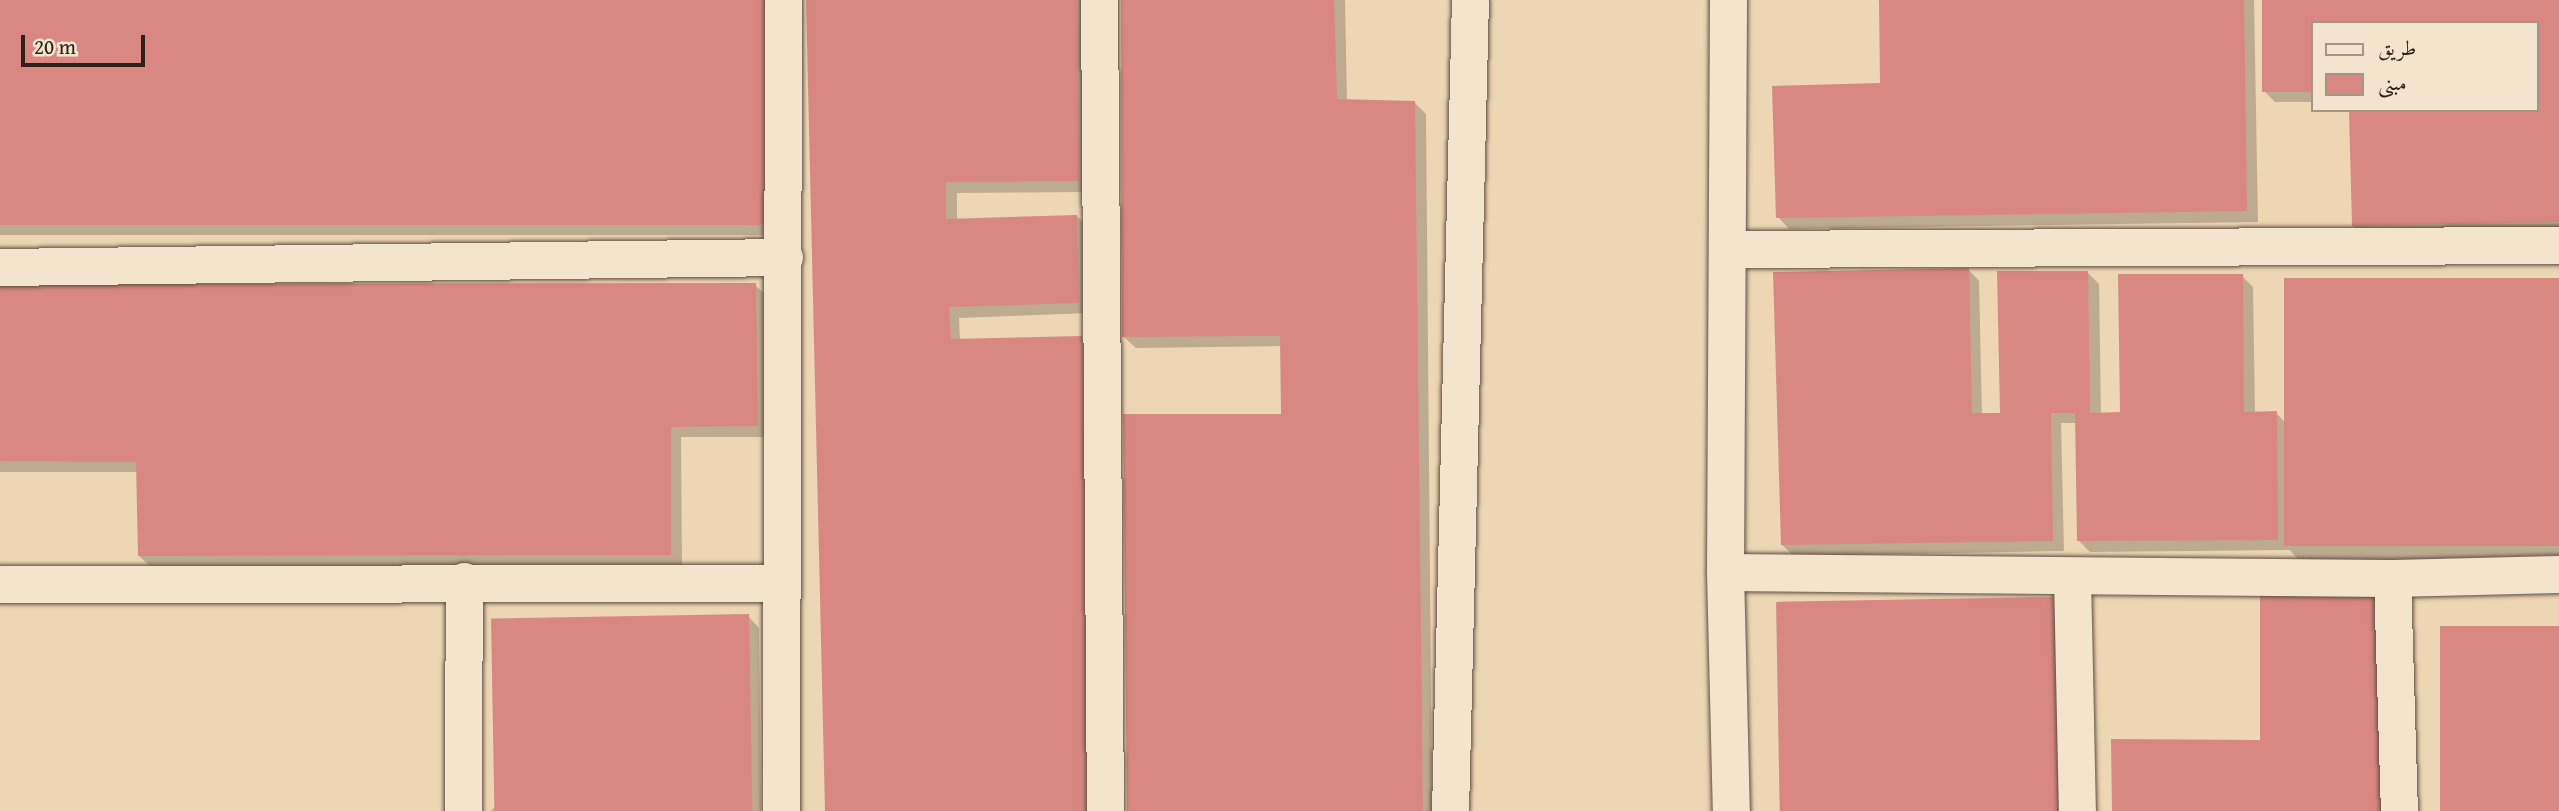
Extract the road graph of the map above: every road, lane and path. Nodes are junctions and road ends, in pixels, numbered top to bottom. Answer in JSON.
{"nodes":[{"id":1,"x":783,"y":0,"type":"edge"},
{"id":2,"x":1099,"y":0,"type":"edge"},
{"id":3,"x":1470,"y":0,"type":"edge"},
{"id":4,"x":1728,"y":0,"type":"edge"},
{"id":5,"x":2559,"y":245,"type":"edge"},
{"id":6,"x":1730,"y":249,"type":"junction"},
{"id":7,"x":784,"y":257,"type":"junction"},
{"id":8,"x":0,"y":267,"type":"edge"},
{"id":9,"x":1725,"y":572,"type":"junction"},
{"id":10,"x":2559,"y":574,"type":"edge"},
{"id":11,"x":2072,"y":576,"type":"junction"},
{"id":12,"x":2392,"y":578,"type":"junction"},
{"id":13,"x":464,"y":581,"type":"junction"},
{"id":14,"x":779,"y":583,"type":"junction"},
{"id":15,"x":0,"y":584,"type":"edge"},
{"id":16,"x":463,"y":811,"type":"edge"},
{"id":17,"x":781,"y":811,"type":"edge"},
{"id":18,"x":1105,"y":811,"type":"edge"},
{"id":19,"x":1450,"y":811,"type":"edge"},
{"id":20,"x":1731,"y":811,"type":"edge"},
{"id":21,"x":2077,"y":811,"type":"edge"},
{"id":22,"x":2399,"y":811,"type":"edge"}],
"edges":[{"from":1,"to":7,"type":"street"},
{"from":2,"to":18,"type":"street"},
{"from":3,"to":19,"type":"street"},
{"from":4,"to":6,"type":"street"},
{"from":5,"to":6,"type":"street"},
{"from":6,"to":9,"type":"street"},
{"from":7,"to":8,"type":"street"},
{"from":7,"to":14,"type":"street"},
{"from":9,"to":11,"type":"street"},
{"from":9,"to":20,"type":"street"},
{"from":10,"to":12,"type":"street"},
{"from":11,"to":12,"type":"street"},
{"from":11,"to":21,"type":"street"},
{"from":12,"to":22,"type":"street"},
{"from":13,"to":14,"type":"street"},
{"from":13,"to":15,"type":"street"},
{"from":13,"to":16,"type":"street"},
{"from":14,"to":17,"type":"street"}]}
